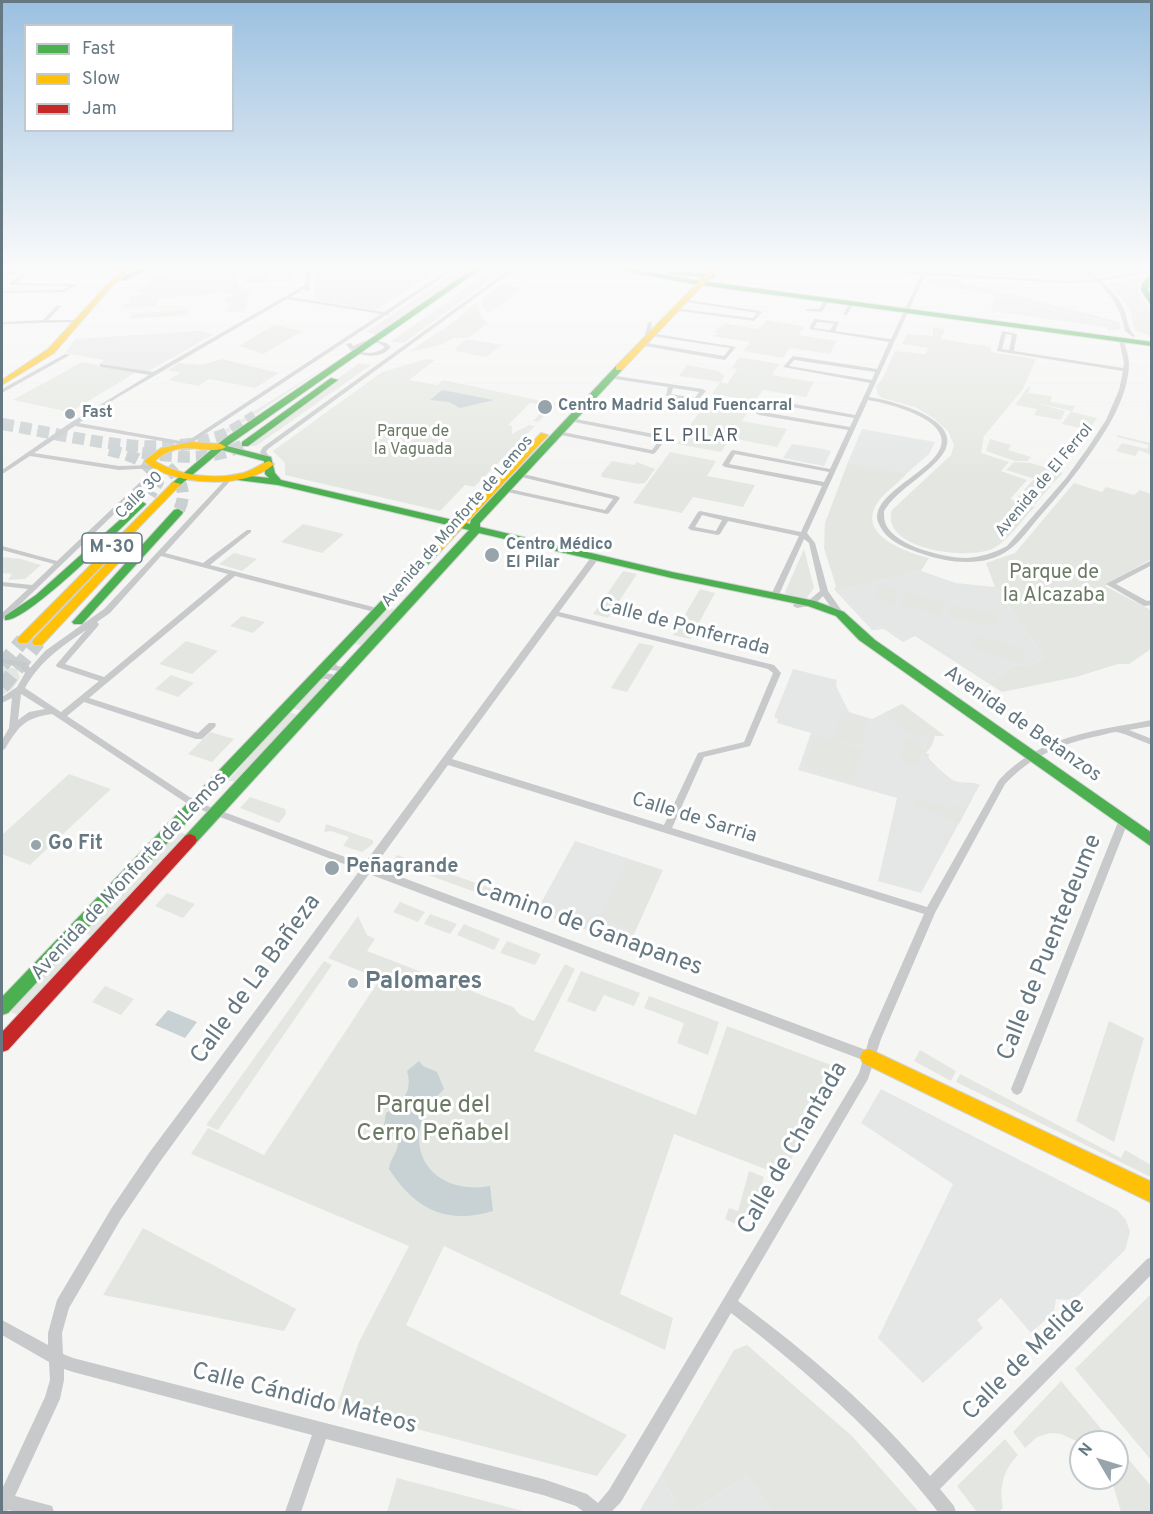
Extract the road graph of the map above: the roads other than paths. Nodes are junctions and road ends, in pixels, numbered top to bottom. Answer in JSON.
{"nodes":[{"id":1,"x":62,"y":337,"type":"edge"},
{"id":2,"x":217,"y":337,"type":"edge"},
{"id":3,"x":370,"y":337,"type":"edge"},
{"id":4,"x":379,"y":337,"type":"edge"},
{"id":5,"x":380,"y":337,"type":"edge"},
{"id":6,"x":420,"y":337,"type":"edge"},
{"id":7,"x":644,"y":337,"type":"edge"},
{"id":8,"x":645,"y":337,"type":"edge"},
{"id":9,"x":656,"y":337,"type":"edge"},
{"id":10,"x":665,"y":337,"type":"edge"},
{"id":11,"x":863,"y":337,"type":"edge"},
{"id":12,"x":894,"y":337,"type":"edge"},
{"id":13,"x":1115,"y":337,"type":"edge"},
{"id":14,"x":1125,"y":338,"type":"junction"},
{"id":15,"x":1152,"y":339,"type":"edge"},
{"id":16,"x":892,"y":341,"type":"junction"},
{"id":17,"x":1152,"y":344,"type":"edge"},
{"id":18,"x":361,"y":349,"type":"junction"},
{"id":19,"x":1011,"y":352,"type":"dead end"},
{"id":20,"x":398,"y":353,"type":"junction"},
{"id":21,"x":67,"y":355,"type":"dead end"},
{"id":22,"x":806,"y":360,"type":"junction"},
{"id":23,"x":819,"y":362,"type":"junction"},
{"id":24,"x":102,"y":365,"type":"dead end"},
{"id":25,"x":799,"y":369,"type":"junction"},
{"id":26,"x":1126,"y":370,"type":"junction"},
{"id":27,"x":879,"y":371,"type":"junction"},
{"id":28,"x":812,"y":372,"type":"junction"},
{"id":29,"x":153,"y":374,"type":"junction"},
{"id":30,"x":607,"y":379,"type":"junction"},
{"id":31,"x":2,"y":381,"type":"edge"},
{"id":32,"x":873,"y":385,"type":"junction"},
{"id":33,"x":669,"y":390,"type":"junction"},
{"id":34,"x":2,"y":391,"type":"edge"},
{"id":35,"x":867,"y":398,"type":"junction"},
{"id":36,"x":878,"y":401,"type":"junction"},
{"id":37,"x":791,"y":405,"type":"junction"},
{"id":38,"x":863,"y":406,"type":"junction"},
{"id":39,"x":255,"y":416,"type":"tunnel mouth"},
{"id":40,"x":784,"y":417,"type":"junction"},
{"id":41,"x":858,"y":417,"type":"junction"},
{"id":42,"x":571,"y":420,"type":"junction"},
{"id":43,"x":72,"y":424,"type":"junction"},
{"id":44,"x":852,"y":429,"type":"junction"},
{"id":45,"x":558,"y":433,"type":"junction"},
{"id":46,"x":186,"y":443,"type":"junction"},
{"id":47,"x":245,"y":444,"type":"tunnel mouth"},
{"id":48,"x":223,"y":449,"type":"junction"},
{"id":49,"x":27,"y":454,"type":"junction"},
{"id":50,"x":748,"y":455,"type":"junction"},
{"id":51,"x":762,"y":457,"type":"junction"},
{"id":52,"x":268,"y":461,"type":"junction"},
{"id":53,"x":155,"y":468,"type":"junction"},
{"id":54,"x":740,"y":469,"type":"junction"},
{"id":55,"x":754,"y":471,"type":"junction"},
{"id":56,"x":833,"y":471,"type":"junction"},
{"id":57,"x":2,"y":472,"type":"edge"},
{"id":58,"x":519,"y":476,"type":"junction"},
{"id":59,"x":190,"y":477,"type":"junction"},
{"id":60,"x":235,"y":479,"type":"junction"},
{"id":61,"x":278,"y":482,"type":"junction"},
{"id":62,"x":826,"y":486,"type":"junction"},
{"id":63,"x":505,"y":490,"type":"junction"},
{"id":64,"x":178,"y":512,"type":"tunnel mouth"},
{"id":65,"x":714,"y":516,"type":"junction"},
{"id":66,"x":726,"y":519,"type":"junction"},
{"id":67,"x":460,"y":525,"type":"junction"},
{"id":68,"x":474,"y":529,"type":"junction"},
{"id":69,"x":705,"y":530,"type":"junction"},
{"id":70,"x":249,"y":531,"type":"dead end"},
{"id":71,"x":158,"y":534,"type":"junction"},
{"id":72,"x":805,"y":535,"type":"junction"},
{"id":73,"x":2,"y":548,"type":"edge"},
{"id":74,"x":161,"y":554,"type":"junction"},
{"id":75,"x":595,"y":558,"type":"junction"},
{"id":76,"x":1152,"y":562,"type":"edge"},
{"id":77,"x":58,"y":563,"type":"junction"},
{"id":78,"x":205,"y":565,"type":"junction"},
{"id":79,"x":234,"y":573,"type":"junction"},
{"id":80,"x":2,"y":584,"type":"edge"},
{"id":81,"x":33,"y":587,"type":"junction"},
{"id":82,"x":824,"y":591,"type":"junction"},
{"id":83,"x":774,"y":597,"type":"junction"},
{"id":84,"x":1152,"y":602,"type":"edge"},
{"id":85,"x":811,"y":603,"type":"junction"},
{"id":86,"x":797,"y":606,"type":"junction"},
{"id":87,"x":107,"y":611,"type":"junction"},
{"id":88,"x":378,"y":611,"type":"junction"},
{"id":89,"x":555,"y":613,"type":"junction"},
{"id":90,"x":840,"y":614,"type":"junction"},
{"id":91,"x":4,"y":620,"type":"edge"},
{"id":92,"x":78,"y":622,"type":"joint"},
{"id":93,"x":42,"y":630,"type":"junction"},
{"id":94,"x":23,"y":640,"type":"tunnel mouth"},
{"id":95,"x":869,"y":640,"type":"junction"},
{"id":96,"x":48,"y":653,"type":"junction"},
{"id":97,"x":331,"y":660,"type":"junction"},
{"id":98,"x":2,"y":661,"type":"edge"},
{"id":99,"x":347,"y":670,"type":"junction"},
{"id":100,"x":29,"y":673,"type":"junction"},
{"id":101,"x":316,"y":676,"type":"junction"},
{"id":102,"x":106,"y":681,"type":"junction"},
{"id":103,"x":335,"y":682,"type":"junction"},
{"id":104,"x":19,"y":690,"type":"junction"},
{"id":105,"x":84,"y":699,"type":"junction"},
{"id":106,"x":2,"y":700,"type":"edge"},
{"id":107,"x":57,"y":714,"type":"junction"},
{"id":108,"x":1152,"y":723,"type":"edge"},
{"id":109,"x":212,"y":725,"type":"dead end"},
{"id":110,"x":13,"y":728,"type":"junction"},
{"id":111,"x":1119,"y":730,"type":"junction"},
{"id":112,"x":1152,"y":742,"type":"edge"},
{"id":113,"x":2,"y":747,"type":"edge"},
{"id":114,"x":1031,"y":756,"type":"junction"},
{"id":115,"x":447,"y":761,"type":"junction"},
{"id":116,"x":194,"y":804,"type":"junction"},
{"id":117,"x":216,"y":812,"type":"junction"},
{"id":118,"x":1123,"y":822,"type":"junction"},
{"id":119,"x":666,"y":830,"type":"junction"},
{"id":120,"x":1152,"y":841,"type":"edge"},
{"id":121,"x":367,"y":868,"type":"junction"},
{"id":122,"x":930,"y":912,"type":"junction"},
{"id":123,"x":2,"y":1008,"type":"edge"},
{"id":124,"x":2,"y":1044,"type":"edge"},
{"id":125,"x":869,"y":1057,"type":"junction"},
{"id":126,"x":1017,"y":1089,"type":"dead end"},
{"id":127,"x":1152,"y":1193,"type":"edge"},
{"id":128,"x":1152,"y":1264,"type":"edge"},
{"id":129,"x":730,"y":1303,"type":"junction"},
{"id":130,"x":2,"y":1328,"type":"edge"},
{"id":131,"x":56,"y":1358,"type":"junction"},
{"id":132,"x":322,"y":1429,"type":"junction"},
{"id":133,"x":930,"y":1488,"type":"junction"},
{"id":134,"x":3,"y":1503,"type":"edge"},
{"id":135,"x":46,"y":1512,"type":"edge"},
{"id":136,"x":293,"y":1512,"type":"edge"},
{"id":137,"x":599,"y":1512,"type":"edge"},
{"id":138,"x":948,"y":1512,"type":"edge"}],
"edges":[{"from":1,"to":31,"type":"main road"},
{"from":2,"to":29,"type":"street"},
{"from":3,"to":18,"type":"street"},
{"from":4,"to":18,"type":"main road","number":"M-30"},
{"from":5,"to":18,"type":"main road","number":"M-30"},
{"from":6,"to":20,"type":"street"},
{"from":7,"to":67,"type":"main road","name":"Avenida de Monforte de Lemos"},
{"from":8,"to":30,"type":"main road","name":"Avenida de Monforte de Lemos"},
{"from":9,"to":10,"type":"street"},
{"from":11,"to":16,"type":"street"},
{"from":12,"to":16,"type":"street"},
{"from":13,"to":14,"type":"main road"},
{"from":14,"to":15,"type":"main road"},
{"from":14,"to":17,"type":"main road"},
{"from":14,"to":26,"type":"street","name":"Avenida de El Ferrol"},
{"from":16,"to":27,"type":"street"},
{"from":18,"to":20,"type":"street"},
{"from":18,"to":39,"type":"main road"},
{"from":18,"to":46,"type":"street"},
{"from":18,"to":47,"type":"main road"},
{"from":18,"to":48,"type":"main road","number":"M-30"},
{"from":19,"to":26,"type":"street"},
{"from":20,"to":52,"type":"street"},
{"from":21,"to":34,"type":"street"},
{"from":22,"to":23,"type":"street"},
{"from":22,"to":25,"type":"street"},
{"from":22,"to":25,"type":"street"},
{"from":23,"to":27,"type":"street"},
{"from":23,"to":28,"type":"street"},
{"from":24,"to":29,"type":"street"},
{"from":25,"to":28,"type":"street"},
{"from":26,"to":36,"type":"street","name":"Avenida de El Ferrol"},
{"from":27,"to":32,"type":"street"},
{"from":28,"to":32,"type":"street"},
{"from":29,"to":43,"type":"street"},
{"from":30,"to":33,"type":"street"},
{"from":30,"to":42,"type":"main road","name":"Avenida de Monforte de Lemos"},
{"from":32,"to":35,"type":"street"},
{"from":32,"to":36,"type":"street"},
{"from":33,"to":33,"type":"street"},
{"from":35,"to":36,"type":"street","name":"Avenida de El Ferrol"},
{"from":35,"to":38,"type":"street"},
{"from":36,"to":38,"type":"street"},
{"from":37,"to":40,"type":"street"},
{"from":37,"to":40,"type":"street"},
{"from":37,"to":41,"type":"street"},
{"from":38,"to":41,"type":"street"},
{"from":40,"to":44,"type":"street"},
{"from":41,"to":44,"type":"street"},
{"from":42,"to":45,"type":"main road","name":"Avenida de Monforte de Lemos"},
{"from":42,"to":45,"type":"street"},
{"from":43,"to":46,"type":"street"},
{"from":43,"to":49,"type":"street"},
{"from":44,"to":56,"type":"street"},
{"from":45,"to":58,"type":"main road","name":"Avenida de Monforte de Lemos"},
{"from":46,"to":48,"type":"main road"},
{"from":46,"to":53,"type":"main road"},
{"from":48,"to":52,"type":"main road"},
{"from":48,"to":59,"type":"main road","number":"M-30"},
{"from":49,"to":53,"type":"street"},
{"from":49,"to":57,"type":"street"},
{"from":50,"to":51,"type":"street"},
{"from":50,"to":54,"type":"street"},
{"from":50,"to":54,"type":"street"},
{"from":51,"to":55,"type":"street"},
{"from":51,"to":56,"type":"street"},
{"from":52,"to":60,"type":"main road"},
{"from":52,"to":61,"type":"main road"},
{"from":53,"to":59,"type":"main road","name":"Avenida de Betanzos"},
{"from":53,"to":77,"type":"street"},
{"from":54,"to":55,"type":"street"},
{"from":55,"to":62,"type":"street"},
{"from":56,"to":62,"type":"street"},
{"from":58,"to":63,"type":"main road","name":"Avenida de Monforte de Lemos"},
{"from":58,"to":63,"type":"street"},
{"from":59,"to":60,"type":"main road","name":"Avenida de Betanzos"},
{"from":59,"to":93,"type":"main road","name":"Calle 30","number":"M-30"},
{"from":60,"to":61,"type":"main road","name":"Avenida de Betanzos"},
{"from":60,"to":74,"type":"street"},
{"from":61,"to":67,"type":"main road","name":"Avenida de Betanzos"},
{"from":62,"to":72,"type":"street"},
{"from":63,"to":68,"type":"main road","name":"Avenida de Monforte de Lemos"},
{"from":64,"to":71,"type":"main road"},
{"from":65,"to":66,"type":"street"},
{"from":65,"to":69,"type":"street"},
{"from":65,"to":69,"type":"street"},
{"from":66,"to":69,"type":"street"},
{"from":66,"to":72,"type":"street"},
{"from":67,"to":68,"type":"main road","name":"Avenida de Betanzos"},
{"from":67,"to":88,"type":"main road","name":"Avenida de Monforte de Lemos"},
{"from":68,"to":75,"type":"main road","name":"Avenida de Betanzos"},
{"from":68,"to":99,"type":"main road","name":"Avenida de Monforte de Lemos"},
{"from":70,"to":78,"type":"street"},
{"from":71,"to":92,"type":"main road"},
{"from":71,"to":93,"type":"main road"},
{"from":72,"to":82,"type":"street"},
{"from":72,"to":83,"type":"street"},
{"from":73,"to":77,"type":"street"},
{"from":74,"to":78,"type":"street"},
{"from":74,"to":87,"type":"street"},
{"from":75,"to":83,"type":"main road","name":"Avenida de Betanzos"},
{"from":75,"to":89,"type":"street","name":"Calle de La Bañeza"},
{"from":76,"to":84,"type":"street"},
{"from":77,"to":81,"type":"street"},
{"from":78,"to":79,"type":"street"},
{"from":79,"to":88,"type":"street"},
{"from":79,"to":102,"type":"street"},
{"from":80,"to":81,"type":"street"},
{"from":81,"to":91,"type":"street"},
{"from":82,"to":85,"type":"street"},
{"from":82,"to":90,"type":"street"},
{"from":83,"to":85,"type":"main road","name":"Avenida de Betanzos"},
{"from":83,"to":86,"type":"main road","name":"Avenida de Betanzos"},
{"from":85,"to":86,"type":"street"},
{"from":85,"to":90,"type":"main road","name":"Avenida de Betanzos"},
{"from":86,"to":95,"type":"main road","name":"Avenida de Betanzos"},
{"from":87,"to":96,"type":"street"},
{"from":87,"to":102,"type":"street"},
{"from":88,"to":97,"type":"main road","name":"Avenida de Monforte de Lemos"},
{"from":89,"to":115,"type":"street","name":"Calle de La Bañeza"},
{"from":89,"to":119,"type":"street","name":"Calle de Ponferrada"},
{"from":90,"to":95,"type":"main road","name":"Avenida de Betanzos"},
{"from":91,"to":93,"type":"main road"},
{"from":92,"to":96,"type":"street"},
{"from":93,"to":94,"type":"main road","name":"Calle 30","number":"M-30"},
{"from":95,"to":114,"type":"main road","name":"Avenida de Betanzos"},
{"from":96,"to":100,"type":"street"},
{"from":97,"to":99,"type":"street"},
{"from":97,"to":101,"type":"main road","name":"Avenida de Monforte de Lemos"},
{"from":98,"to":100,"type":"street"},
{"from":99,"to":103,"type":"main road","name":"Avenida de Monforte de Lemos"},
{"from":100,"to":104,"type":"street"},
{"from":101,"to":103,"type":"street"},
{"from":101,"to":116,"type":"main road","name":"Avenida de Monforte de Lemos"},
{"from":102,"to":105,"type":"street"},
{"from":103,"to":117,"type":"main road","name":"Avenida de Monforte de Lemos"},
{"from":104,"to":106,"type":"street"},
{"from":104,"to":107,"type":"street","name":"Camino de Ganapanes"},
{"from":104,"to":110,"type":"street"},
{"from":105,"to":107,"type":"street"},
{"from":105,"to":109,"type":"street"},
{"from":107,"to":110,"type":"street"},
{"from":107,"to":116,"type":"street","name":"Camino de Ganapanes"},
{"from":108,"to":111,"type":"street","name":"Calle de Chantada"},
{"from":110,"to":113,"type":"street"},
{"from":111,"to":112,"type":"street"},
{"from":111,"to":114,"type":"street","name":"Calle de Chantada"},
{"from":114,"to":118,"type":"main road","name":"Avenida de Betanzos"},
{"from":114,"to":122,"type":"street","name":"Calle de Chantada"},
{"from":115,"to":119,"type":"street","name":"Calle de Sarria"},
{"from":115,"to":121,"type":"street","name":"Calle de La Bañeza"},
{"from":116,"to":117,"type":"street","name":"Camino de Ganapanes"},
{"from":116,"to":123,"type":"main road","name":"Avenida de Monforte de Lemos"},
{"from":117,"to":121,"type":"street","name":"Camino de Ganapanes"},
{"from":117,"to":124,"type":"main road","name":"Avenida de Monforte de Lemos"},
{"from":118,"to":120,"type":"main road","name":"Avenida de Betanzos"},
{"from":118,"to":126,"type":"street","name":"Calle de Puentedeume"},
{"from":119,"to":122,"type":"street","name":"Calle de Sarria"},
{"from":121,"to":125,"type":"street","name":"Camino de Ganapanes"},
{"from":121,"to":131,"type":"street","name":"Calle de La Bañeza"},
{"from":122,"to":125,"type":"street","name":"Calle de Chantada"},
{"from":125,"to":127,"type":"main road","name":"Camino de Ganapanes"},
{"from":125,"to":129,"type":"street","name":"Calle de Chantada"},
{"from":128,"to":133,"type":"street","name":"Calle de Melide"},
{"from":129,"to":133,"type":"street"},
{"from":129,"to":137,"type":"street","name":"Calle de Chantada"},
{"from":130,"to":131,"type":"street","name":"Calle Cándido Mateos"},
{"from":131,"to":132,"type":"street","name":"Calle Cándido Mateos"},
{"from":131,"to":134,"type":"street","name":"Calle de La Bañeza"},
{"from":132,"to":136,"type":"street"},
{"from":132,"to":137,"type":"street","name":"Calle Cándido Mateos"},
{"from":133,"to":138,"type":"street"},
{"from":134,"to":135,"type":"street"}]}
